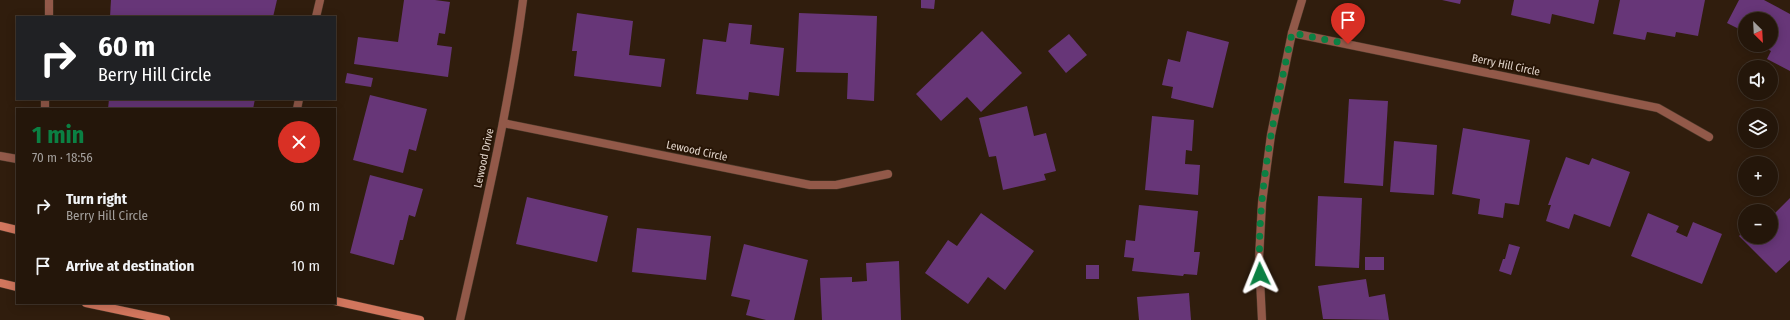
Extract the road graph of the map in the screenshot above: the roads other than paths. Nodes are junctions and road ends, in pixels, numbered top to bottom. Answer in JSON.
{"nodes":[{"id":1,"x":49,"y":0,"type":"edge"},
{"id":2,"x":320,"y":0,"type":"edge"},
{"id":3,"x":523,"y":0,"type":"edge"},
{"id":4,"x":1302,"y":0,"type":"edge"},
{"id":5,"x":48,"y":16,"type":"edge"},
{"id":6,"x":316,"y":16,"type":"edge"},
{"id":7,"x":1292,"y":33,"type":"junction"},
{"id":8,"x":503,"y":123,"type":"junction"},
{"id":9,"x":1709,"y":137,"type":"dead end"},
{"id":10,"x":0,"y":156,"type":"edge"},
{"id":11,"x":16,"y":159,"type":"edge"},
{"id":12,"x":888,"y":174,"type":"dead end"},
{"id":13,"x":0,"y":226,"type":"edge"},
{"id":14,"x":16,"y":230,"type":"edge"},
{"id":15,"x":0,"y":283,"type":"edge"},
{"id":16,"x":16,"y":287,"type":"edge"},
{"id":17,"x":336,"y":301,"type":"edge"},
{"id":18,"x":91,"y":304,"type":"edge"},
{"id":19,"x":166,"y":320,"type":"edge"},
{"id":20,"x":420,"y":320,"type":"edge"},
{"id":21,"x":460,"y":320,"type":"edge"},
{"id":22,"x":1262,"y":320,"type":"edge"}],
"edges":[{"from":1,"to":5,"type":"street"},
{"from":2,"to":6,"type":"street"},
{"from":3,"to":8,"type":"street","name":"Lewood Drive"},
{"from":4,"to":7,"type":"street"},
{"from":7,"to":9,"type":"street","name":"Berry Hill Circle"},
{"from":7,"to":22,"type":"street"},
{"from":8,"to":12,"type":"street","name":"Lewood Circle"},
{"from":8,"to":21,"type":"street","name":"Lewood Drive"},
{"from":10,"to":11,"type":"street"},
{"from":13,"to":14,"type":"main road"},
{"from":15,"to":16,"type":"main road"},
{"from":17,"to":20,"type":"main road"},
{"from":18,"to":19,"type":"main road"}]}
